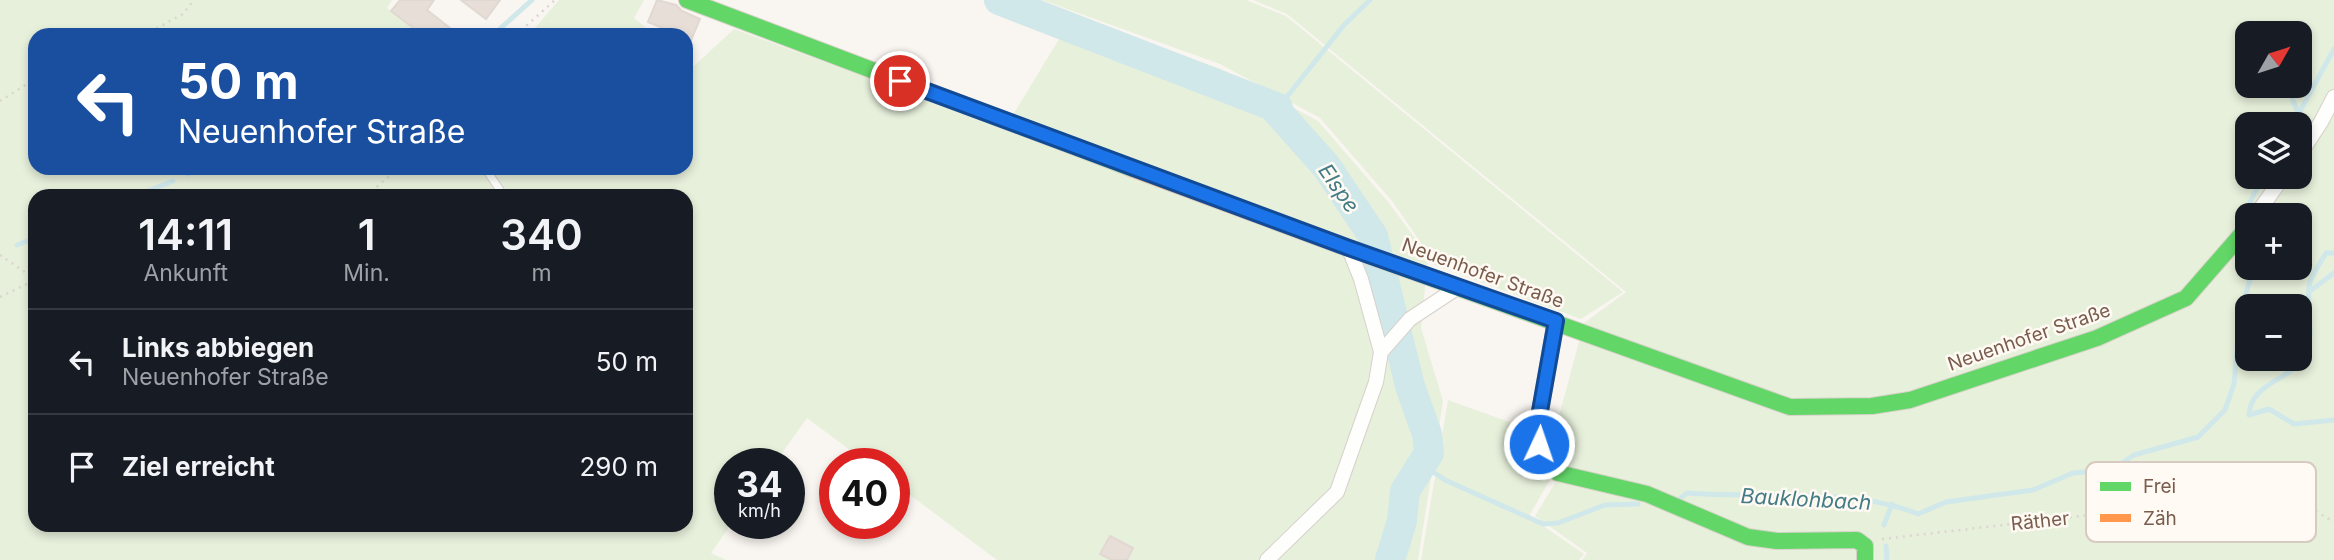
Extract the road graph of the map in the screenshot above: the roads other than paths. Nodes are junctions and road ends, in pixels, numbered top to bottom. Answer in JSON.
{"nodes":[{"id":1,"x":687,"y":0,"type":"edge"},
{"id":2,"x":2334,"y":97,"type":"edge"},
{"id":3,"x":2312,"y":136,"type":"edge"},
{"id":4,"x":2235,"y":242,"type":"edge"},
{"id":5,"x":1349,"y":248,"type":"junction"},
{"id":6,"x":1457,"y":288,"type":"junction"},
{"id":7,"x":1556,"y":321,"type":"junction"},
{"id":8,"x":1381,"y":352,"type":"junction"},
{"id":9,"x":1865,"y":553,"type":"edge"},
{"id":10,"x":1268,"y":560,"type":"edge"}],
"edges":[{"from":1,"to":5,"type":"street","name":"Neuenhofer Straße"},
{"from":2,"to":3,"type":"street"},
{"from":4,"to":7,"type":"street","name":"Neuenhofer Straße"},
{"from":5,"to":6,"type":"street","name":"Neuenhofer Straße"},
{"from":5,"to":8,"type":"street"},
{"from":6,"to":7,"type":"street","name":"Neuenhofer Straße"},
{"from":6,"to":8,"type":"street"},
{"from":7,"to":9,"type":"street"},
{"from":8,"to":10,"type":"street"}]}
